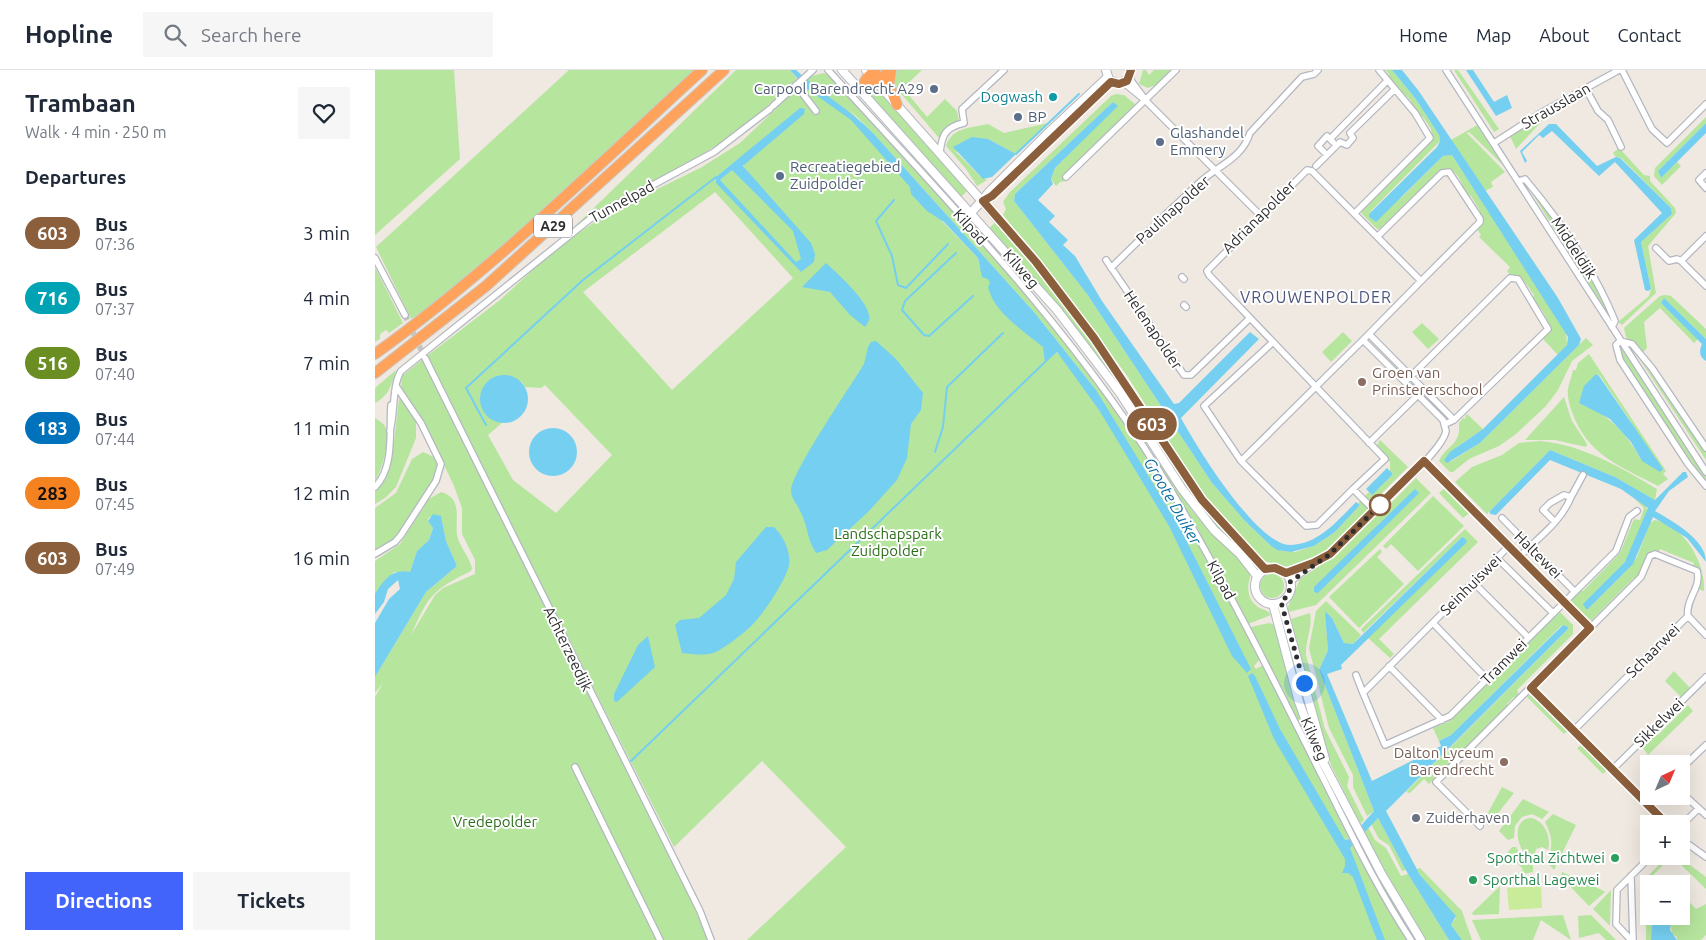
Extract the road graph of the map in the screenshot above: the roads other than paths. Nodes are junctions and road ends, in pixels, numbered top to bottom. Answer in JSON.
{"nodes":[{"id":1,"x":702,"y":70,"type":"edge"},
{"id":2,"x":724,"y":70,"type":"edge"},
{"id":3,"x":813,"y":70,"type":"edge"},
{"id":4,"x":828,"y":70,"type":"edge"},
{"id":5,"x":842,"y":70,"type":"edge"},
{"id":6,"x":890,"y":70,"type":"edge"},
{"id":7,"x":1004,"y":70,"type":"edge"},
{"id":8,"x":1131,"y":70,"type":"edge"},
{"id":9,"x":1176,"y":70,"type":"edge"},
{"id":10,"x":1318,"y":70,"type":"edge"},
{"id":11,"x":1379,"y":70,"type":"edge"},
{"id":12,"x":1446,"y":70,"type":"edge"},
{"id":13,"x":1620,"y":70,"type":"edge"},
{"id":14,"x":872,"y":74,"type":"edge"},
{"id":15,"x":1108,"y":76,"type":"edge"},
{"id":16,"x":1126,"y":81,"type":"junction"},
{"id":17,"x":1386,"y":82,"type":"dead end"},
{"id":18,"x":798,"y":84,"type":"junction"},
{"id":19,"x":860,"y":89,"type":"junction"},
{"id":20,"x":1394,"y":89,"type":"junction"},
{"id":21,"x":1586,"y":89,"type":"junction"},
{"id":22,"x":1145,"y":100,"type":"junction"},
{"id":23,"x":1367,"y":100,"type":"junction"},
{"id":24,"x":1706,"y":104,"type":"edge"},
{"id":25,"x":897,"y":105,"type":"junction"},
{"id":26,"x":1376,"y":108,"type":"junction"},
{"id":27,"x":1357,"y":110,"type":"junction"},
{"id":28,"x":816,"y":111,"type":"dead end"},
{"id":29,"x":1366,"y":118,"type":"junction"},
{"id":30,"x":1347,"y":123,"type":"junction"},
{"id":31,"x":1353,"y":130,"type":"junction"},
{"id":32,"x":1331,"y":140,"type":"junction"},
{"id":33,"x":1497,"y":141,"type":"junction"},
{"id":34,"x":1337,"y":146,"type":"junction"},
{"id":35,"x":1621,"y":147,"type":"dead end"},
{"id":36,"x":940,"y":152,"type":"junction"},
{"id":37,"x":1327,"y":155,"type":"junction"},
{"id":38,"x":1316,"y":166,"type":"dead end"},
{"id":39,"x":1216,"y":171,"type":"junction"},
{"id":40,"x":1706,"y":173,"type":"edge"},
{"id":41,"x":1066,"y":177,"type":"dead end"},
{"id":42,"x":1519,"y":181,"type":"junction"},
{"id":43,"x":1706,"y":188,"type":"edge"},
{"id":44,"x":983,"y":201,"type":"junction"},
{"id":45,"x":971,"y":213,"type":"junction"},
{"id":46,"x":1355,"y":213,"type":"junction"},
{"id":47,"x":1261,"y":216,"type":"junction"},
{"id":48,"x":1378,"y":236,"type":"junction"},
{"id":49,"x":1706,"y":236,"type":"edge"},
{"id":50,"x":1656,"y":248,"type":"dead end"},
{"id":51,"x":375,"y":258,"type":"edge"},
{"id":52,"x":1106,"y":260,"type":"dead end"},
{"id":53,"x":1681,"y":261,"type":"junction"},
{"id":54,"x":1111,"y":268,"type":"junction"},
{"id":55,"x":1421,"y":281,"type":"junction"},
{"id":56,"x":1706,"y":286,"type":"edge"},
{"id":57,"x":405,"y":315,"type":"tunnel mouth"},
{"id":58,"x":1250,"y":318,"type":"junction"},
{"id":59,"x":1612,"y":327,"type":"junction"},
{"id":60,"x":1369,"y":334,"type":"junction"},
{"id":61,"x":1363,"y":340,"type":"junction"},
{"id":62,"x":1620,"y":341,"type":"junction"},
{"id":63,"x":1273,"y":342,"type":"junction"},
{"id":64,"x":375,"y":354,"type":"edge"},
{"id":65,"x":425,"y":358,"type":"tunnel mouth"},
{"id":66,"x":375,"y":374,"type":"edge"},
{"id":67,"x":1411,"y":376,"type":"junction"},
{"id":68,"x":1405,"y":382,"type":"junction"},
{"id":69,"x":397,"y":386,"type":"junction"},
{"id":70,"x":1316,"y":388,"type":"junction"},
{"id":71,"x":1418,"y":395,"type":"junction"},
{"id":72,"x":1454,"y":420,"type":"junction"},
{"id":73,"x":1445,"y":424,"type":"junction"},
{"id":74,"x":1369,"y":443,"type":"junction"},
{"id":75,"x":1706,"y":448,"type":"edge"},
{"id":76,"x":1241,"y":461,"type":"junction"},
{"id":77,"x":1424,"y":461,"type":"junction"},
{"id":78,"x":1706,"y":472,"type":"edge"},
{"id":79,"x":1583,"y":475,"type":"dead end"},
{"id":80,"x":1706,"y":486,"type":"edge"},
{"id":81,"x":375,"y":487,"type":"edge"},
{"id":82,"x":1353,"y":489,"type":"junction"},
{"id":83,"x":1571,"y":497,"type":"junction"},
{"id":84,"x":1375,"y":511,"type":"junction"},
{"id":85,"x":1637,"y":511,"type":"dead end"},
{"id":86,"x":1501,"y":518,"type":"dead end"},
{"id":87,"x":1555,"y":522,"type":"junction"},
{"id":88,"x":1509,"y":546,"type":"junction"},
{"id":89,"x":1530,"y":547,"type":"junction"},
{"id":90,"x":375,"y":554,"type":"edge"},
{"id":91,"x":1519,"y":557,"type":"junction"},
{"id":92,"x":1497,"y":558,"type":"junction"},
{"id":93,"x":1313,"y":563,"type":"junction"},
{"id":94,"x":1265,"y":569,"type":"junction"},
{"id":95,"x":1286,"y":573,"type":"junction"},
{"id":96,"x":1257,"y":576,"type":"junction"},
{"id":97,"x":1290,"y":582,"type":"junction"},
{"id":98,"x":1473,"y":582,"type":"junction"},
{"id":99,"x":1575,"y":592,"type":"junction"},
{"id":100,"x":1281,"y":602,"type":"junction"},
{"id":101,"x":1565,"y":602,"type":"junction"},
{"id":102,"x":1273,"y":604,"type":"junction"},
{"id":103,"x":1553,"y":613,"type":"junction"},
{"id":104,"x":1688,"y":616,"type":"junction"},
{"id":105,"x":1433,"y":623,"type":"junction"},
{"id":106,"x":1590,"y":628,"type":"junction"},
{"id":107,"x":1706,"y":635,"type":"edge"},
{"id":108,"x":1528,"y":638,"type":"junction"},
{"id":109,"x":1389,"y":666,"type":"junction"},
{"id":110,"x":1356,"y":675,"type":"dead end"},
{"id":111,"x":1706,"y":677,"type":"edge"},
{"id":112,"x":1487,"y":679,"type":"junction"},
{"id":113,"x":1531,"y":688,"type":"junction"},
{"id":114,"x":1363,"y":693,"type":"junction"},
{"id":115,"x":1442,"y":720,"type":"junction"},
{"id":116,"x":1573,"y":730,"type":"junction"},
{"id":117,"x":1706,"y":745,"type":"edge"},
{"id":118,"x":1690,"y":761,"type":"edge"},
{"id":119,"x":575,"y":767,"type":"dead end"},
{"id":120,"x":1613,"y":769,"type":"junction"},
{"id":121,"x":1335,"y":785,"type":"junction"},
{"id":122,"x":1690,"y":801,"type":"edge"},
{"id":123,"x":1698,"y":809,"type":"junction"},
{"id":124,"x":1658,"y":815,"type":"edge"},
{"id":125,"x":1706,"y":815,"type":"edge"},
{"id":126,"x":1690,"y":817,"type":"edge"},
{"id":127,"x":1480,"y":826,"type":"dead end"},
{"id":128,"x":1690,"y":845,"type":"edge"},
{"id":129,"x":1706,"y":857,"type":"edge"},
{"id":130,"x":1642,"y":865,"type":"edge"},
{"id":131,"x":1631,"y":876,"type":"junction"},
{"id":132,"x":661,"y":940,"type":"edge"},
{"id":133,"x":711,"y":940,"type":"edge"},
{"id":134,"x":1411,"y":940,"type":"edge"},
{"id":135,"x":1421,"y":940,"type":"edge"},
{"id":136,"x":1632,"y":940,"type":"edge"}],
"edges":[{"from":1,"to":64,"type":"highway","number":"A29"},
{"from":2,"to":66,"type":"highway","number":"A29"},
{"from":3,"to":18,"type":"street","name":"Tunnelpad"},
{"from":4,"to":134,"type":"street","name":"Kilpad"},
{"from":5,"to":19,"type":"main road","name":"Kilweg"},
{"from":6,"to":14,"type":"highway"},
{"from":6,"to":25,"type":"highway"},
{"from":7,"to":36,"type":"street"},
{"from":8,"to":16,"type":"main road"},
{"from":9,"to":22,"type":"street"},
{"from":10,"to":39,"type":"street","name":"Paulinapolder"},
{"from":11,"to":20,"type":"street"},
{"from":12,"to":33,"type":"street","name":"Middeldijk"},
{"from":13,"to":21,"type":"street","name":"Strausslaan"},
{"from":13,"to":24,"type":"street"},
{"from":14,"to":19,"type":"highway"},
{"from":14,"to":25,"type":"main road","name":"Kilweg"},
{"from":15,"to":16,"type":"main road"},
{"from":15,"to":44,"type":"main road"},
{"from":16,"to":22,"type":"street"},
{"from":17,"to":23,"type":"street"},
{"from":18,"to":28,"type":"street"},
{"from":18,"to":69,"type":"street","name":"Tunnelpad"},
{"from":19,"to":45,"type":"main road","name":"Kilweg"},
{"from":20,"to":26,"type":"street"},
{"from":20,"to":46,"type":"street"},
{"from":21,"to":33,"type":"street","name":"Strausslaan"},
{"from":21,"to":35,"type":"street"},
{"from":22,"to":39,"type":"street"},
{"from":22,"to":41,"type":"street"},
{"from":23,"to":26,"type":"street"},
{"from":23,"to":27,"type":"street"},
{"from":25,"to":36,"type":"main road","name":"Kilweg"},
{"from":26,"to":29,"type":"street"},
{"from":27,"to":29,"type":"street"},
{"from":27,"to":30,"type":"street"},
{"from":29,"to":31,"type":"street"},
{"from":30,"to":31,"type":"street"},
{"from":30,"to":32,"type":"street"},
{"from":31,"to":34,"type":"street"},
{"from":32,"to":34,"type":"street"},
{"from":32,"to":37,"type":"street"},
{"from":33,"to":42,"type":"street","name":"Middeldijk"},
{"from":34,"to":37,"type":"street"},
{"from":36,"to":44,"type":"main road","name":"Kilweg"},
{"from":37,"to":38,"type":"street"},
{"from":39,"to":47,"type":"street"},
{"from":39,"to":54,"type":"street","name":"Paulinapolder"},
{"from":40,"to":43,"type":"street"},
{"from":42,"to":59,"type":"street","name":"Middeldijk"},
{"from":42,"to":59,"type":"street","name":"Middeldijk"},
{"from":44,"to":45,"type":"main road"},
{"from":44,"to":94,"type":"main road","name":"Kilweg"},
{"from":45,"to":96,"type":"main road","name":"Kilweg"},
{"from":46,"to":47,"type":"street","name":"Adrianapolder"},
{"from":46,"to":48,"type":"street","name":"Adrianapolder"},
{"from":47,"to":58,"type":"street","name":"Adrianapolder"},
{"from":48,"to":55,"type":"street","name":"Adrianapolder"},
{"from":48,"to":55,"type":"street"},
{"from":49,"to":53,"type":"street"},
{"from":50,"to":53,"type":"street"},
{"from":51,"to":57,"type":"street"},
{"from":52,"to":54,"type":"street","name":"Helenapolder"},
{"from":53,"to":56,"type":"street"},
{"from":54,"to":58,"type":"street","name":"Helenapolder"},
{"from":55,"to":60,"type":"street"},
{"from":58,"to":63,"type":"street","name":"Adrianapolder"},
{"from":59,"to":62,"type":"street","name":"Middeldijk"},
{"from":60,"to":61,"type":"street"},
{"from":60,"to":67,"type":"street"},
{"from":61,"to":68,"type":"street"},
{"from":61,"to":70,"type":"street"},
{"from":62,"to":75,"type":"street","name":"Middeldijk"},
{"from":62,"to":78,"type":"street","name":"Middeldijk"},
{"from":62,"to":80,"type":"street","name":"Middeldijk"},
{"from":63,"to":70,"type":"street","name":"Adrianapolder"},
{"from":63,"to":76,"type":"street"},
{"from":65,"to":133,"type":"street","name":"Achterzeedijk"},
{"from":67,"to":68,"type":"street"},
{"from":67,"to":72,"type":"street"},
{"from":67,"to":72,"type":"street"},
{"from":68,"to":71,"type":"street"},
{"from":69,"to":81,"type":"street","name":"Tunnelpad"},
{"from":69,"to":90,"type":"street"},
{"from":70,"to":74,"type":"street","name":"Adrianapolder"},
{"from":70,"to":76,"type":"street"},
{"from":71,"to":73,"type":"street"},
{"from":71,"to":74,"type":"street"},
{"from":72,"to":73,"type":"street"},
{"from":73,"to":77,"type":"street"},
{"from":74,"to":82,"type":"street","name":"Adrianapolder"},
{"from":76,"to":82,"type":"street"},
{"from":77,"to":84,"type":"street"},
{"from":77,"to":88,"type":"street"},
{"from":79,"to":83,"type":"street"},
{"from":82,"to":84,"type":"street"},
{"from":83,"to":87,"type":"street"},
{"from":83,"to":87,"type":"street"},
{"from":84,"to":93,"type":"street"},
{"from":85,"to":99,"type":"street","name":"Tramwei"},
{"from":86,"to":89,"type":"street","name":"Haltewei"},
{"from":87,"to":89,"type":"street"},
{"from":88,"to":91,"type":"street"},
{"from":88,"to":92,"type":"street","name":"Seinhuiswei"},
{"from":89,"to":91,"type":"street"},
{"from":89,"to":99,"type":"street","name":"Haltewei"},
{"from":91,"to":101,"type":"street"},
{"from":92,"to":98,"type":"street","name":"Seinhuiswei"},
{"from":92,"to":103,"type":"street"},
{"from":93,"to":95,"type":"street"},
{"from":93,"to":97,"type":"street"},
{"from":94,"to":95,"type":"main road"},
{"from":94,"to":96,"type":"main road"},
{"from":95,"to":97,"type":"main road"},
{"from":96,"to":102,"type":"main road"},
{"from":97,"to":100,"type":"main road"},
{"from":98,"to":105,"type":"street","name":"Seinhuiswei"},
{"from":98,"to":108,"type":"street"},
{"from":99,"to":101,"type":"street","name":"Tramwei"},
{"from":100,"to":102,"type":"main road"},
{"from":100,"to":121,"type":"main road","name":"Kilweg"},
{"from":101,"to":103,"type":"street","name":"Tramwei"},
{"from":101,"to":106,"type":"street"},
{"from":102,"to":121,"type":"main road","name":"Kilweg"},
{"from":103,"to":108,"type":"street","name":"Tramwei"},
{"from":104,"to":106,"type":"street","name":"Schaarwei"},
{"from":104,"to":107,"type":"street"},
{"from":104,"to":116,"type":"street","name":"Schaarwei"},
{"from":105,"to":109,"type":"street","name":"Seinhuiswei"},
{"from":105,"to":112,"type":"street","name":"Seinhuiswei"},
{"from":106,"to":113,"type":"street"},
{"from":108,"to":112,"type":"street","name":"Tramwei"},
{"from":109,"to":114,"type":"street","name":"Seinhuiswei"},
{"from":109,"to":115,"type":"street"},
{"from":110,"to":114,"type":"street"},
{"from":111,"to":120,"type":"street","name":"Sikkelwei"},
{"from":112,"to":115,"type":"street","name":"Tramwei"},
{"from":113,"to":116,"type":"street"},
{"from":113,"to":127,"type":"street"},
{"from":114,"to":115,"type":"street","name":"Tramwei"},
{"from":116,"to":120,"type":"street"},
{"from":117,"to":118,"type":"street"},
{"from":119,"to":132,"type":"street"},
{"from":120,"to":124,"type":"street"},
{"from":121,"to":135,"type":"main road","name":"Kilweg"},
{"from":122,"to":123,"type":"street"},
{"from":123,"to":125,"type":"street"},
{"from":123,"to":126,"type":"street"},
{"from":128,"to":129,"type":"street"},
{"from":130,"to":131,"type":"street"},
{"from":131,"to":136,"type":"street"},
{"from":131,"to":136,"type":"street"}]}
